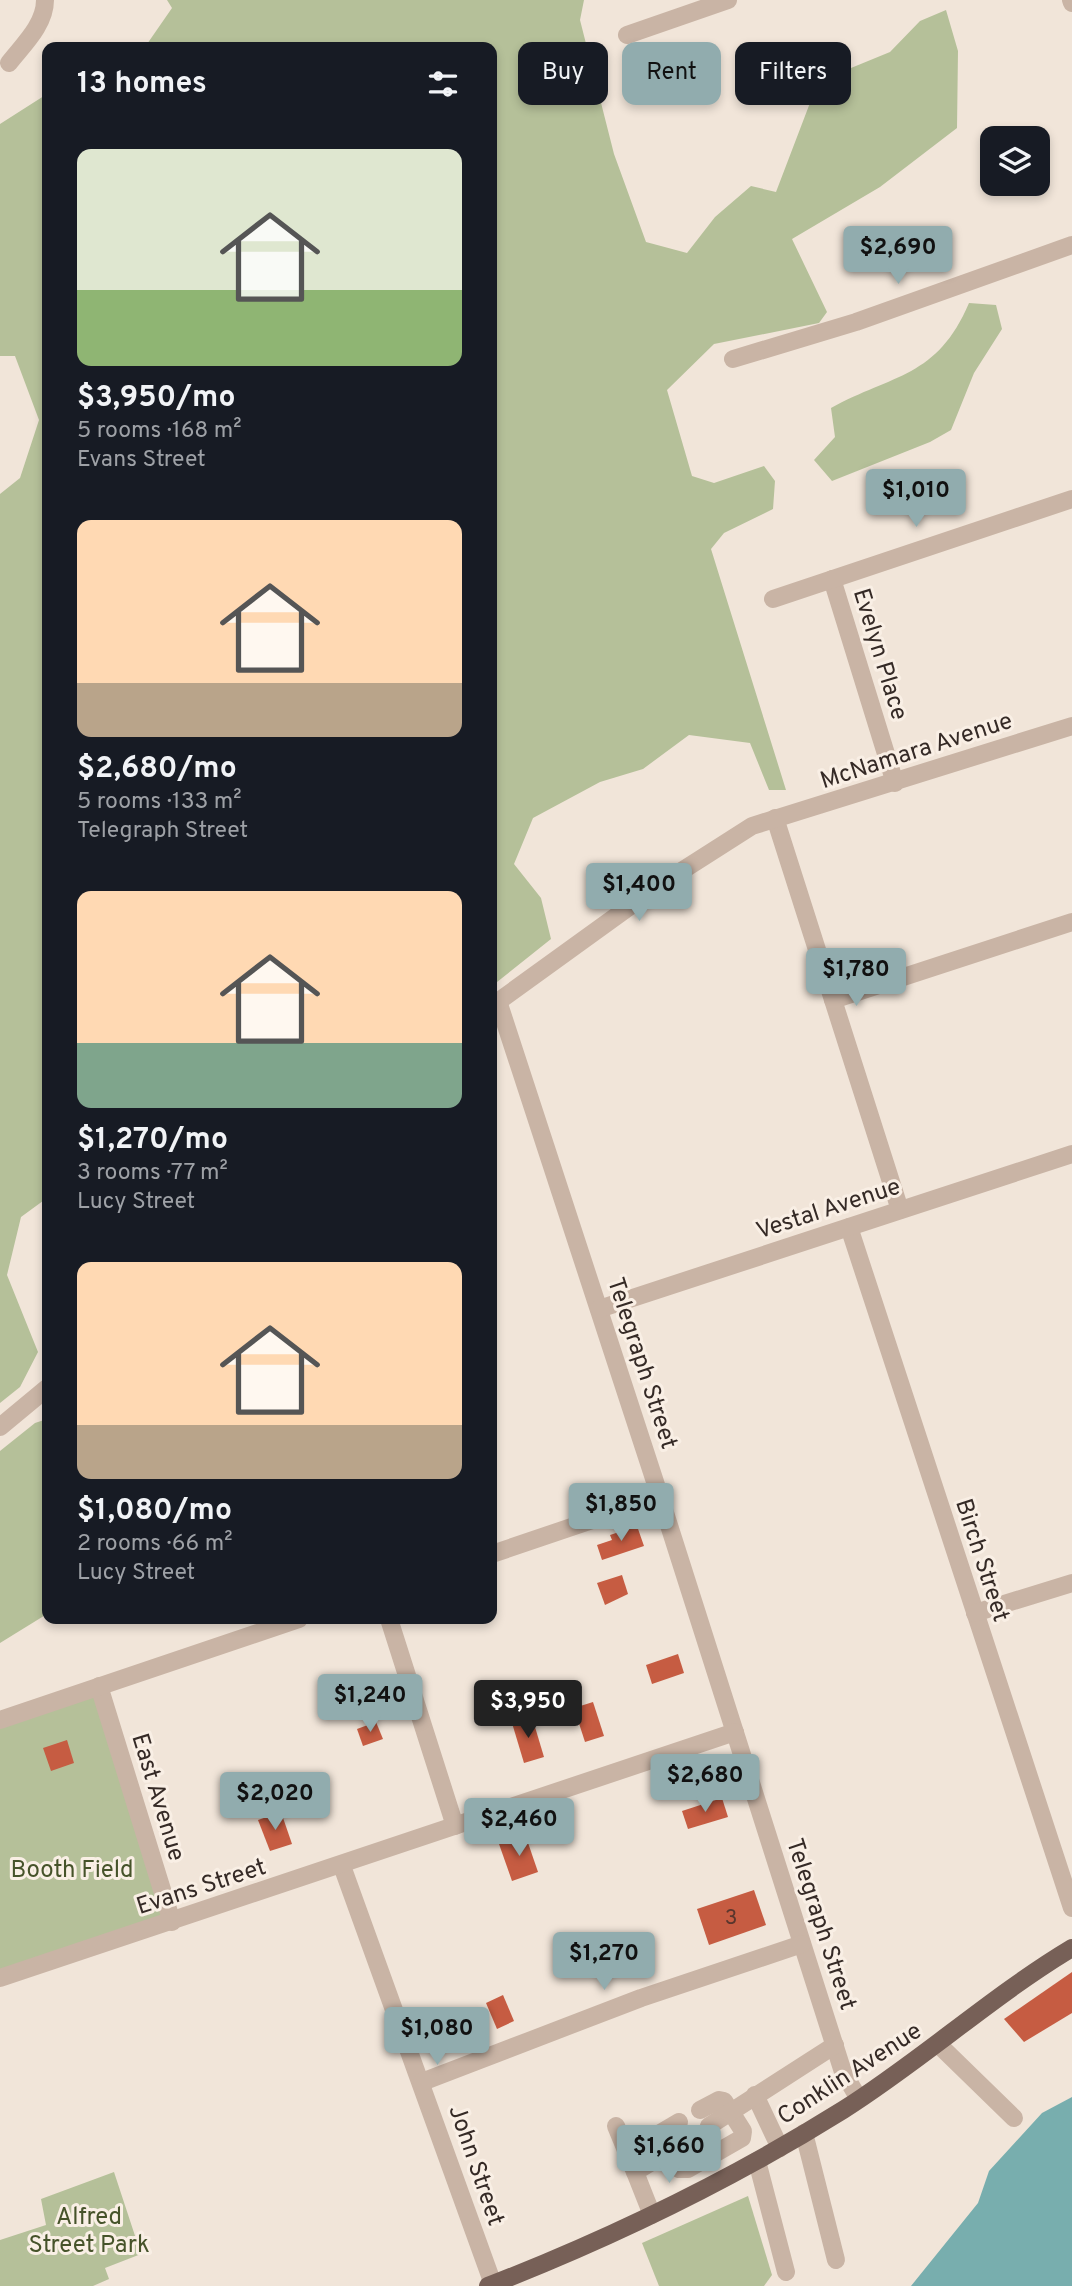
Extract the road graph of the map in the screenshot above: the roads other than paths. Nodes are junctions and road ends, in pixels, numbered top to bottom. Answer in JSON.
{"nodes":[{"id":1,"x":45,"y":0,"type":"edge"},
{"id":2,"x":728,"y":0,"type":"edge"},
{"id":3,"x":627,"y":35,"type":"dead end"},
{"id":4,"x":9,"y":63,"type":"dead end"},
{"id":5,"x":1072,"y":245,"type":"edge"},
{"id":6,"x":733,"y":359,"type":"dead end"},
{"id":7,"x":1072,"y":499,"type":"edge"},
{"id":8,"x":832,"y":579,"type":"junction"},
{"id":9,"x":773,"y":599,"type":"dead end"},
{"id":10,"x":1072,"y":726,"type":"edge"},
{"id":11,"x":895,"y":783,"type":"junction"},
{"id":12,"x":775,"y":818,"type":"junction"},
{"id":13,"x":1072,"y":922,"type":"edge"},
{"id":14,"x":833,"y":1000,"type":"junction"},
{"id":15,"x":497,"y":1003,"type":"edge"},
{"id":16,"x":497,"y":1010,"type":"edge"},
{"id":17,"x":1072,"y":1154,"type":"edge"},
{"id":18,"x":900,"y":1210,"type":"junction"},
{"id":19,"x":849,"y":1227,"type":"junction"},
{"id":20,"x":599,"y":1309,"type":"junction"},
{"id":21,"x":42,"y":1392,"type":"edge"},
{"id":22,"x":0,"y":1427,"type":"edge"},
{"id":23,"x":660,"y":1497,"type":"junction"},
{"id":24,"x":497,"y":1552,"type":"edge"},
{"id":25,"x":1072,"y":1583,"type":"edge"},
{"id":26,"x":975,"y":1614,"type":"junction"},
{"id":27,"x":284,"y":1624,"type":"edge"},
{"id":28,"x":391,"y":1624,"type":"edge"},
{"id":29,"x":99,"y":1686,"type":"junction"},
{"id":30,"x":0,"y":1720,"type":"edge"},
{"id":31,"x":735,"y":1732,"type":"junction"},
{"id":32,"x":455,"y":1826,"type":"junction"},
{"id":33,"x":342,"y":1866,"type":"junction"},
{"id":34,"x":1072,"y":1908,"type":"edge"},
{"id":35,"x":172,"y":1922,"type":"junction"},
{"id":36,"x":802,"y":1944,"type":"junction"},
{"id":37,"x":1072,"y":1948,"type":"edge"},
{"id":38,"x":0,"y":1978,"type":"edge"},
{"id":39,"x":938,"y":2044,"type":"junction"},
{"id":40,"x":835,"y":2045,"type":"junction"},
{"id":41,"x":422,"y":2082,"type":"junction"},
{"id":42,"x":755,"y":2095,"type":"junction"},
{"id":43,"x":859,"y":2099,"type":"junction"},
{"id":44,"x":700,"y":2110,"type":"dead end"},
{"id":45,"x":732,"y":2112,"type":"junction"},
{"id":46,"x":1014,"y":2118,"type":"dead end"},
{"id":47,"x":679,"y":2122,"type":"dead end"},
{"id":48,"x":616,"y":2126,"type":"dead end"},
{"id":49,"x":709,"y":2126,"type":"dead end"},
{"id":50,"x":804,"y":2133,"type":"junction"},
{"id":51,"x":688,"y":2140,"type":"dead end"},
{"id":52,"x":780,"y":2148,"type":"junction"},
{"id":53,"x":666,"y":2154,"type":"junction"},
{"id":54,"x":757,"y":2161,"type":"junction"},
{"id":55,"x":635,"y":2172,"type":"junction"},
{"id":56,"x":652,"y":2215,"type":"junction"},
{"id":57,"x":836,"y":2260,"type":"dead end"},
{"id":58,"x":786,"y":2272,"type":"dead end"},
{"id":59,"x":491,"y":2285,"type":"edge"}],
"edges":[{"from":1,"to":4,"type":"street"},
{"from":2,"to":3,"type":"street"},
{"from":5,"to":6,"type":"street"},
{"from":7,"to":8,"type":"street"},
{"from":8,"to":9,"type":"street"},
{"from":8,"to":11,"type":"street","name":"Evelyn Place"},
{"from":10,"to":11,"type":"street","name":"McNamara Avenue"},
{"from":11,"to":12,"type":"street","name":"McNamara Avenue"},
{"from":12,"to":14,"type":"street"},
{"from":12,"to":15,"type":"street","name":"McNamara Avenue"},
{"from":13,"to":14,"type":"street"},
{"from":14,"to":18,"type":"street"},
{"from":16,"to":20,"type":"street","name":"Telegraph Street"},
{"from":17,"to":18,"type":"street","name":"Vestal Avenue"},
{"from":18,"to":19,"type":"street","name":"Vestal Avenue"},
{"from":19,"to":20,"type":"street","name":"Vestal Avenue"},
{"from":19,"to":26,"type":"street","name":"Birch Street"},
{"from":20,"to":23,"type":"street","name":"Telegraph Street"},
{"from":21,"to":22,"type":"street"},
{"from":23,"to":24,"type":"street"},
{"from":23,"to":31,"type":"street","name":"Telegraph Street"},
{"from":25,"to":26,"type":"street"},
{"from":26,"to":34,"type":"street","name":"Birch Street"},
{"from":27,"to":29,"type":"street"},
{"from":28,"to":32,"type":"street"},
{"from":29,"to":30,"type":"street"},
{"from":29,"to":35,"type":"street","name":"East Avenue"},
{"from":31,"to":32,"type":"street","name":"Evans Street"},
{"from":31,"to":36,"type":"street","name":"Telegraph Street"},
{"from":32,"to":33,"type":"street","name":"Evans Street"},
{"from":33,"to":35,"type":"street","name":"Evans Street"},
{"from":33,"to":41,"type":"street","name":"John Street"},
{"from":35,"to":38,"type":"street","name":"Evans Street"},
{"from":36,"to":40,"type":"street","name":"Telegraph Street"},
{"from":36,"to":41,"type":"street"},
{"from":37,"to":39,"type":"main road","name":"Conklin Avenue"},
{"from":39,"to":43,"type":"main road","name":"Conklin Avenue"},
{"from":39,"to":46,"type":"street"},
{"from":40,"to":42,"type":"street"},
{"from":40,"to":43,"type":"street","name":"Telegraph Street"},
{"from":41,"to":59,"type":"street","name":"John Street"},
{"from":42,"to":45,"type":"street"},
{"from":42,"to":52,"type":"street"},
{"from":43,"to":50,"type":"main road","name":"Conklin Avenue"},
{"from":44,"to":45,"type":"street"},
{"from":45,"to":49,"type":"street"},
{"from":45,"to":53,"type":"street"},
{"from":47,"to":53,"type":"street"},
{"from":48,"to":55,"type":"street"},
{"from":50,"to":52,"type":"main road","name":"Conklin Avenue"},
{"from":50,"to":57,"type":"street"},
{"from":51,"to":53,"type":"street"},
{"from":52,"to":54,"type":"main road","name":"Conklin Avenue"},
{"from":53,"to":55,"type":"street"},
{"from":54,"to":56,"type":"main road","name":"Conklin Avenue"},
{"from":54,"to":58,"type":"street"},
{"from":55,"to":56,"type":"street"},
{"from":56,"to":59,"type":"main road","name":"Conklin Avenue"}]}
